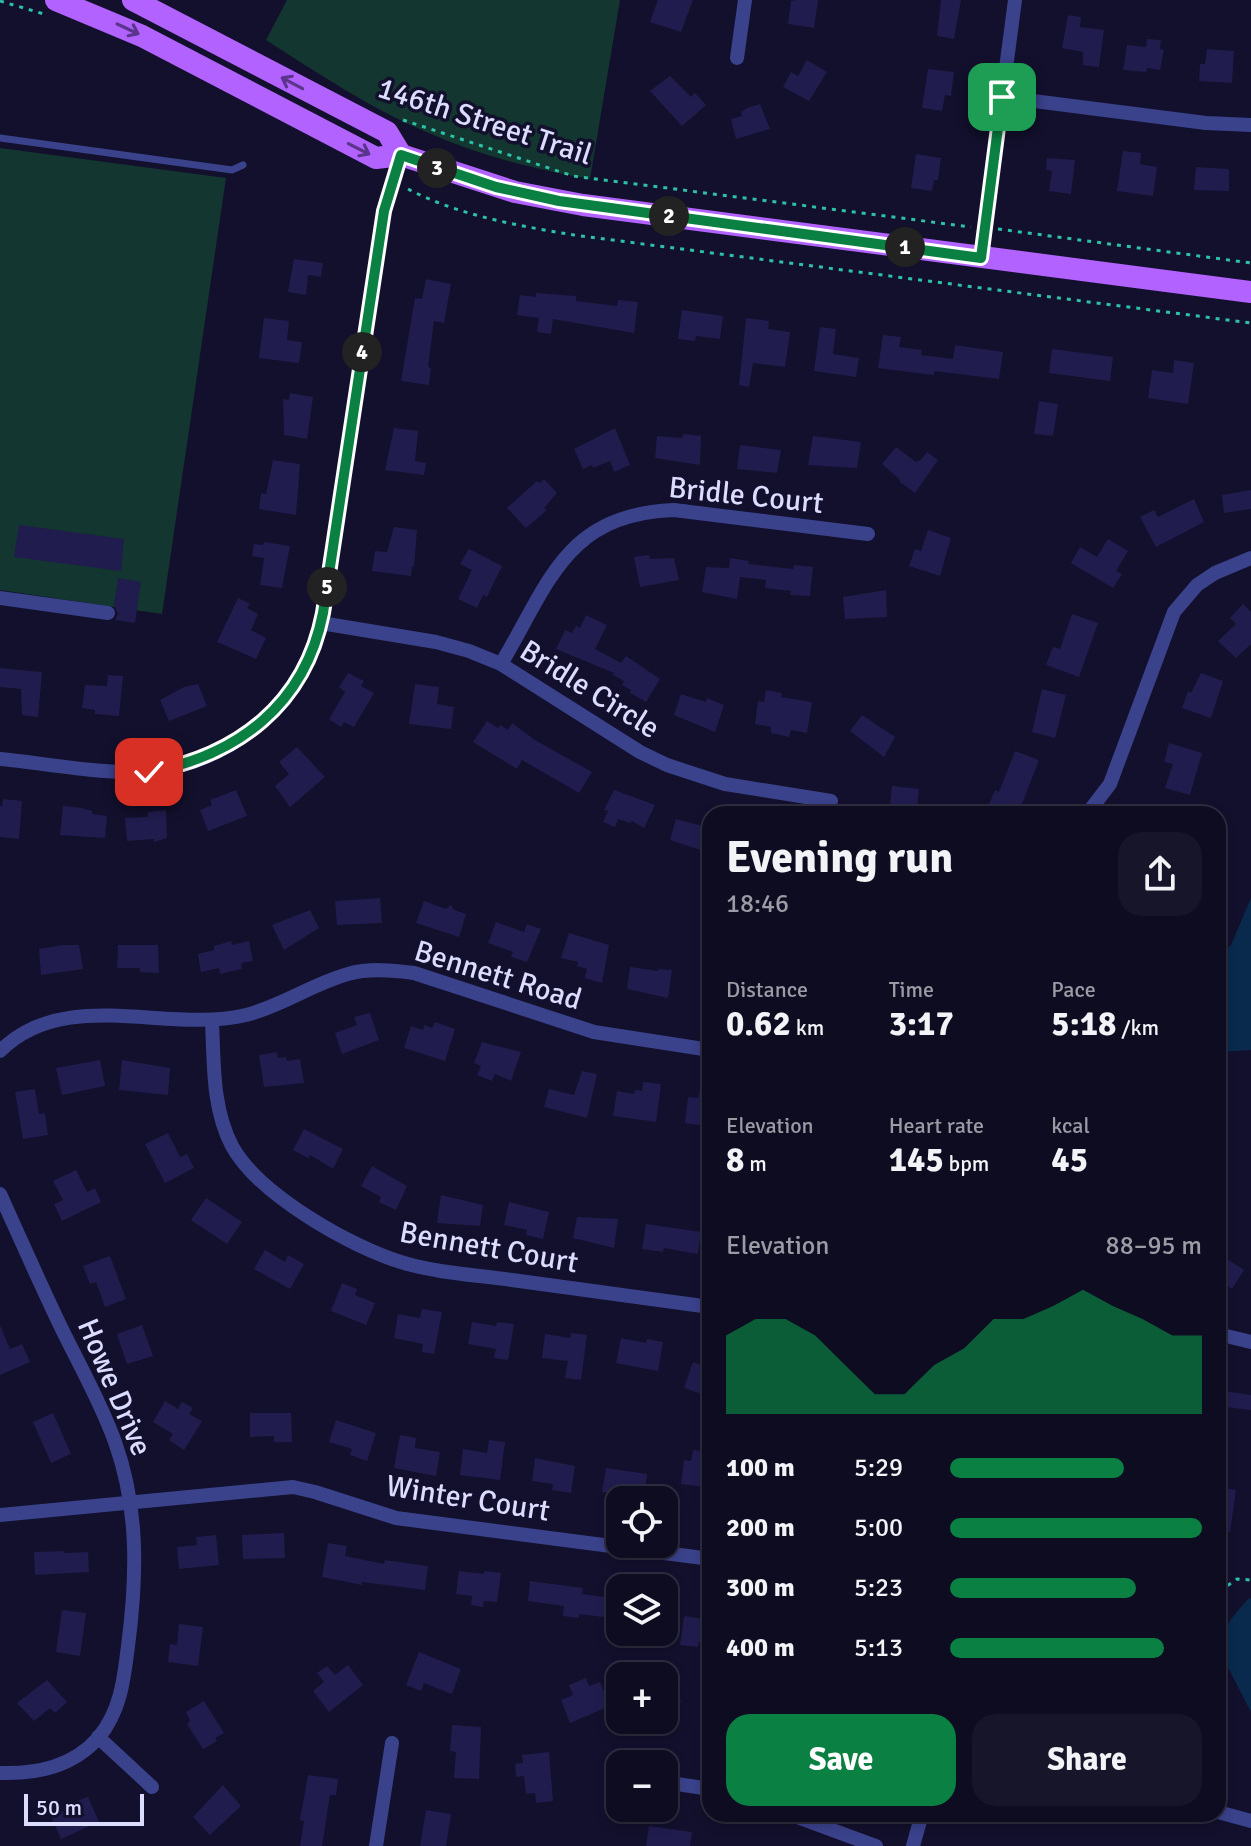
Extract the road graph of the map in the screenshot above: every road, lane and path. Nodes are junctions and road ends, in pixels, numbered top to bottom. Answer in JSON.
{"nodes":[{"id":1,"x":56,"y":0,"type":"edge"},
{"id":2,"x":133,"y":0,"type":"edge"},
{"id":3,"x":745,"y":0,"type":"edge"},
{"id":4,"x":1015,"y":0,"type":"edge"},
{"id":5,"x":737,"y":58,"type":"dead end"},
{"id":6,"x":1002,"y":97,"type":"junction"},
{"id":7,"x":398,"y":118,"type":"dead end"},
{"id":8,"x":1251,"y":125,"type":"edge"},
{"id":9,"x":0,"y":138,"type":"edge"},
{"id":10,"x":401,"y":155,"type":"junction"},
{"id":11,"x":243,"y":165,"type":"dead end"},
{"id":12,"x":407,"y":189,"type":"dead end"},
{"id":13,"x":955,"y":225,"type":"dead end"},
{"id":14,"x":1013,"y":231,"type":"dead end"},
{"id":15,"x":981,"y":258,"type":"junction"},
{"id":16,"x":1251,"y":263,"type":"edge"},
{"id":17,"x":1251,"y":292,"type":"edge"},
{"id":18,"x":1251,"y":323,"type":"edge"},
{"id":19,"x":868,"y":534,"type":"dead end"},
{"id":20,"x":1251,"y":558,"type":"edge"},
{"id":21,"x":0,"y":598,"type":"edge"},
{"id":22,"x":108,"y":613,"type":"dead end"},
{"id":23,"x":321,"y":623,"type":"junction"},
{"id":24,"x":501,"y":664,"type":"junction"},
{"id":25,"x":0,"y":759,"type":"edge"},
{"id":26,"x":831,"y":801,"type":"dead end"},
{"id":27,"x":1093,"y":806,"type":"edge"},
{"id":28,"x":212,"y":1021,"type":"junction"},
{"id":29,"x":702,"y":1049,"type":"edge"},
{"id":30,"x":0,"y":1051,"type":"edge"},
{"id":31,"x":0,"y":1194,"type":"edge"},
{"id":32,"x":702,"y":1306,"type":"edge"},
{"id":33,"x":1226,"y":1336,"type":"edge"},
{"id":34,"x":1251,"y":1342,"type":"edge"},
{"id":35,"x":131,"y":1502,"type":"junction"},
{"id":36,"x":0,"y":1515,"type":"edge"},
{"id":37,"x":702,"y":1558,"type":"edge"},
{"id":38,"x":1251,"y":1580,"type":"edge"},
{"id":39,"x":1226,"y":1588,"type":"edge"},
{"id":40,"x":98,"y":1737,"type":"junction"},
{"id":41,"x":392,"y":1743,"type":"dead end"},
{"id":42,"x":0,"y":1773,"type":"edge"},
{"id":43,"x":678,"y":1784,"type":"edge"},
{"id":44,"x":152,"y":1787,"type":"dead end"},
{"id":45,"x":702,"y":1788,"type":"edge"},
{"id":46,"x":1226,"y":1814,"type":"edge"},
{"id":47,"x":1251,"y":1821,"type":"edge"},
{"id":48,"x":811,"y":1822,"type":"edge"},
{"id":49,"x":920,"y":1822,"type":"edge"},
{"id":50,"x":376,"y":1846,"type":"edge"},
{"id":51,"x":876,"y":1846,"type":"edge"},
{"id":52,"x":913,"y":1846,"type":"edge"}],
"edges":[{"from":1,"to":10,"type":"main road","one_way":true},
{"from":10,"to":2,"type":"main road","one_way":true},
{"from":3,"to":5,"type":"street"},
{"from":4,"to":6,"type":"street"},
{"from":6,"to":8,"type":"street"},
{"from":6,"to":15,"type":"street"},
{"from":7,"to":13,"type":"path","name":"146th Street Trail"},
{"from":9,"to":11,"type":"lane"},
{"from":10,"to":15,"type":"main road"},
{"from":10,"to":23,"type":"street"},
{"from":12,"to":18,"type":"path"},
{"from":14,"to":16,"type":"path"},
{"from":15,"to":17,"type":"main road"},
{"from":19,"to":24,"type":"street","name":"Bridle Court"},
{"from":20,"to":27,"type":"street"},
{"from":21,"to":22,"type":"street"},
{"from":23,"to":24,"type":"street","name":"Bridle Circle"},
{"from":23,"to":25,"type":"street"},
{"from":24,"to":26,"type":"street","name":"Bridle Circle"},
{"from":28,"to":29,"type":"street","name":"Bennett Road"},
{"from":28,"to":30,"type":"street","name":"Bennett Road"},
{"from":28,"to":32,"type":"street","name":"Bennett Court"},
{"from":31,"to":35,"type":"street","name":"Howe Drive"},
{"from":33,"to":34,"type":"street"},
{"from":35,"to":36,"type":"street","name":"Winter Court"},
{"from":35,"to":37,"type":"street","name":"Winter Court"},
{"from":35,"to":40,"type":"street","name":"Howe Drive"},
{"from":38,"to":39,"type":"path"},
{"from":40,"to":42,"type":"street","name":"Howe Drive"},
{"from":40,"to":44,"type":"street"},
{"from":41,"to":50,"type":"street"},
{"from":43,"to":45,"type":"street"},
{"from":46,"to":47,"type":"street"},
{"from":48,"to":51,"type":"street"},
{"from":49,"to":52,"type":"street"}]}
